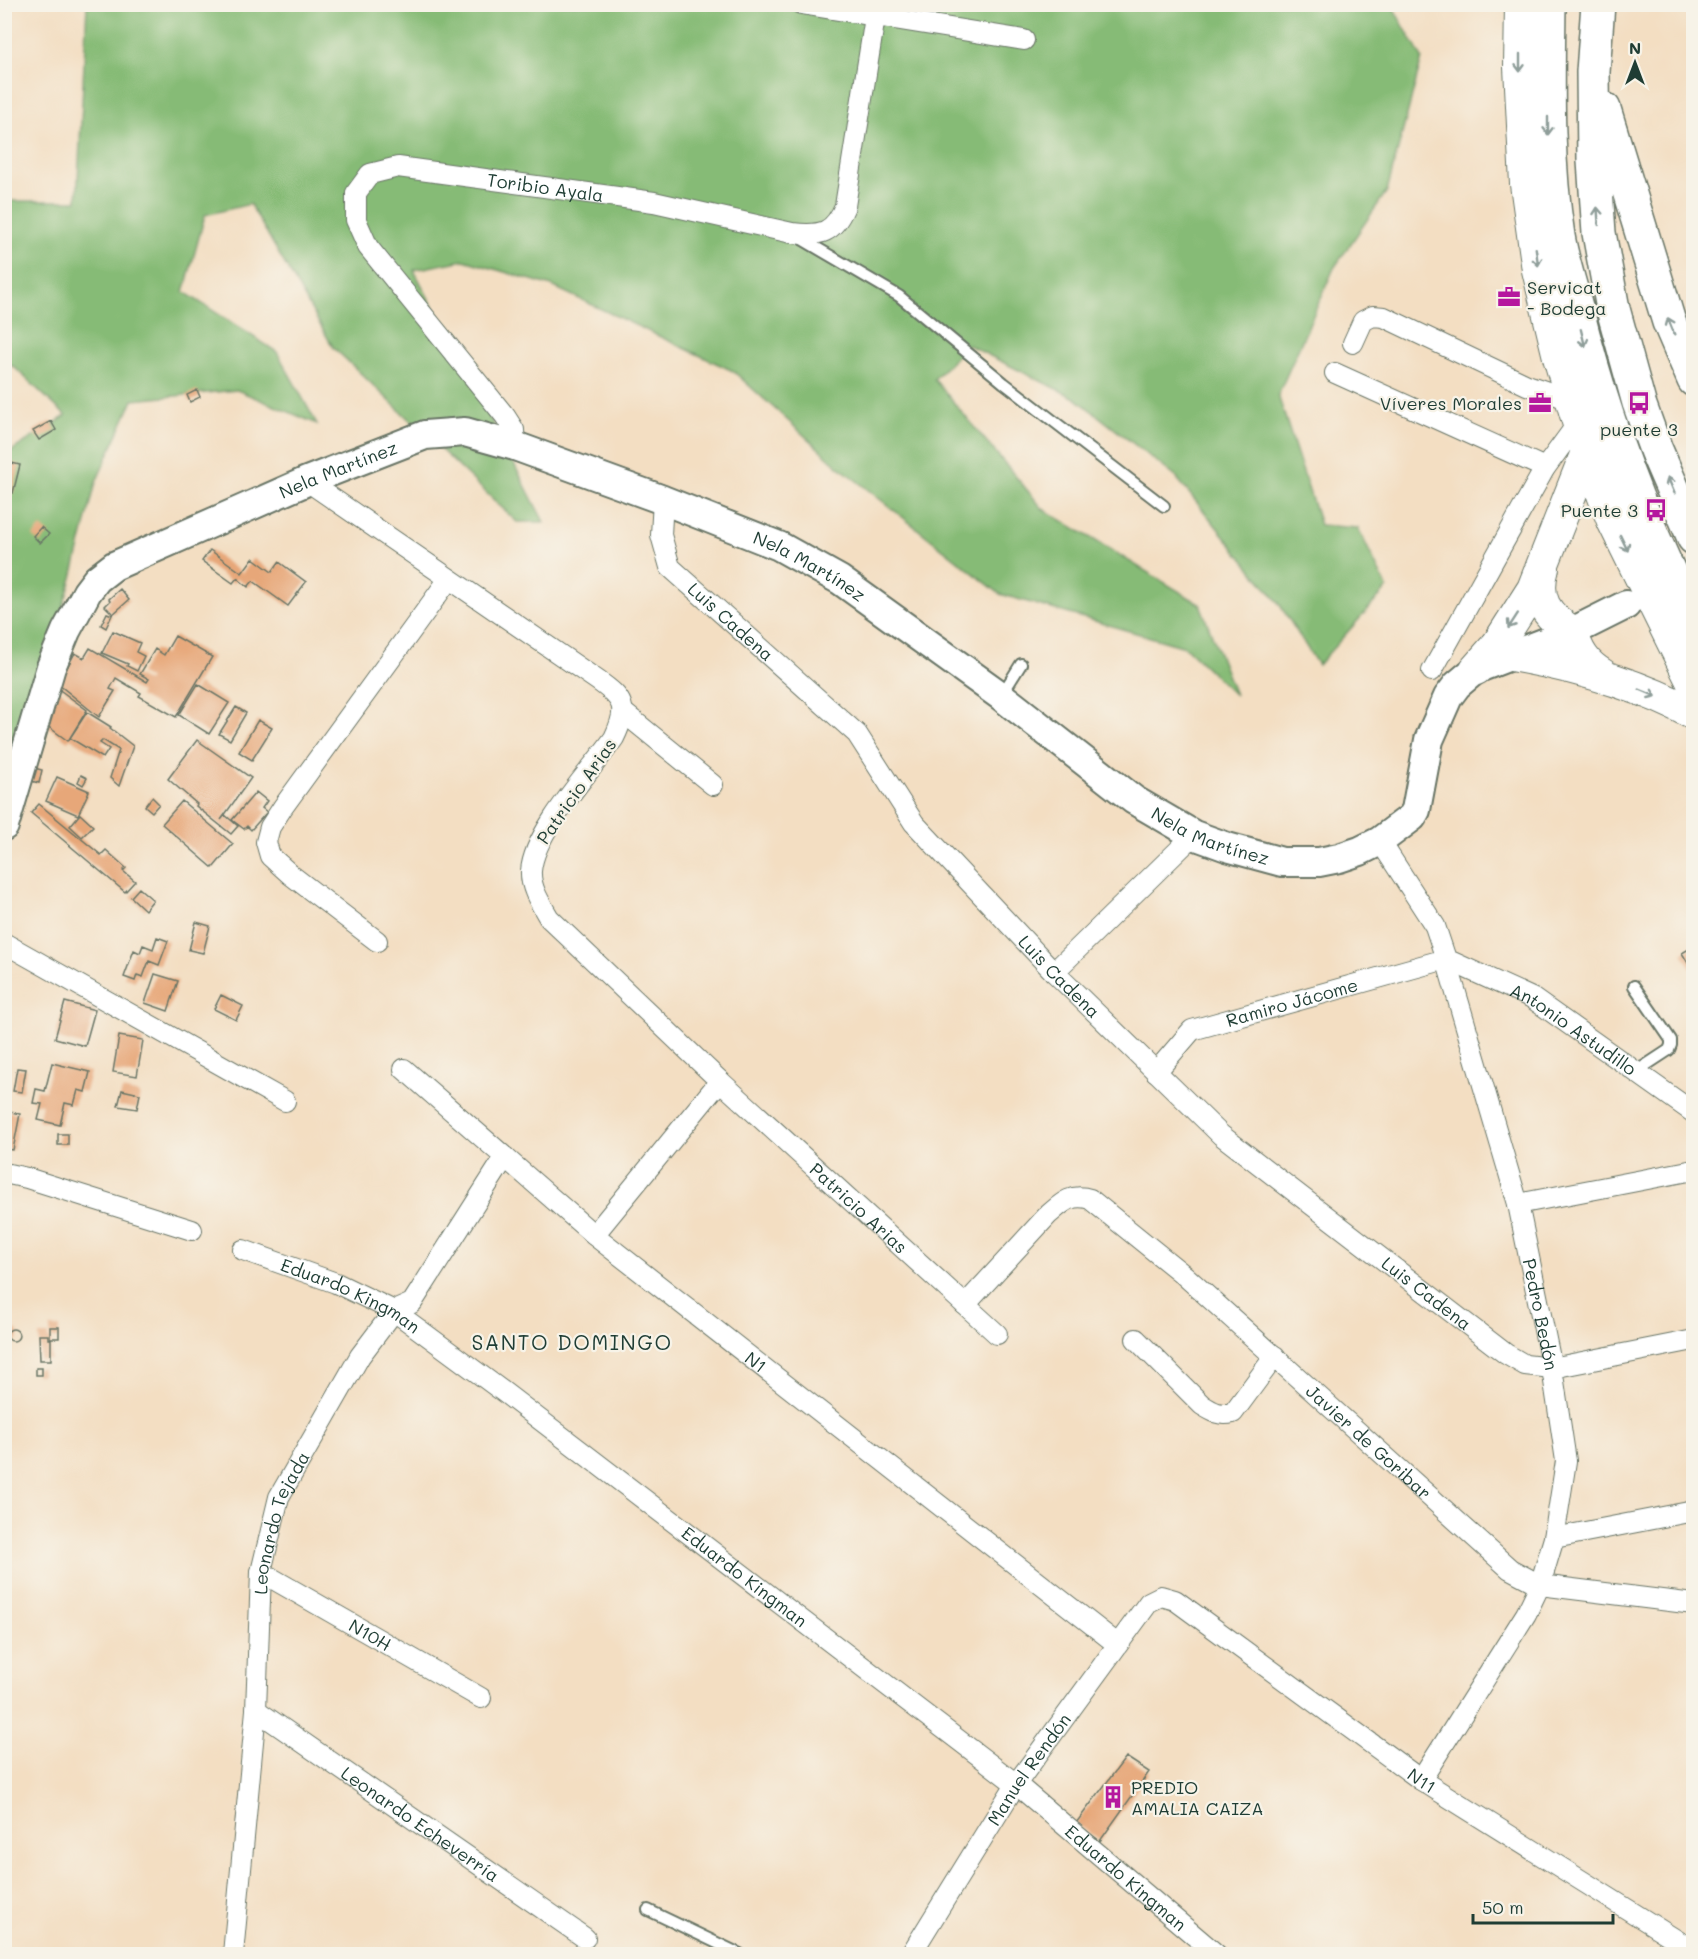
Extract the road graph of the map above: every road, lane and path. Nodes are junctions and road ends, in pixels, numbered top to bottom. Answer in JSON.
{"nodes":[{"id":1,"x":801,"y":4,"type":"edge"},
{"id":2,"x":1521,"y":4,"type":"edge"},
{"id":3,"x":1549,"y":4,"type":"edge"},
{"id":4,"x":1598,"y":4,"type":"edge"},
{"id":5,"x":875,"y":17,"type":"junction"},
{"id":6,"x":1024,"y":40,"type":"dead end"},
{"id":7,"x":1593,"y":72,"type":"junction"},
{"id":8,"x":792,"y":233,"type":"junction"},
{"id":9,"x":1353,"y":344,"type":"dead end"},
{"id":10,"x":1335,"y":372,"type":"dead end"},
{"id":11,"x":1694,"y":380,"type":"edge"},
{"id":12,"x":1575,"y":412,"type":"junction"},
{"id":13,"x":515,"y":446,"type":"junction"},
{"id":14,"x":1587,"y":453,"type":"junction"},
{"id":15,"x":1545,"y":468,"type":"junction"},
{"id":16,"x":307,"y":481,"type":"junction"},
{"id":17,"x":663,"y":500,"type":"junction"},
{"id":18,"x":1164,"y":506,"type":"dead end"},
{"id":19,"x":1694,"y":538,"type":"edge"},
{"id":20,"x":1546,"y":558,"type":"junction"},
{"id":21,"x":449,"y":579,"type":"junction"},
{"id":22,"x":1626,"y":605,"type":"tunnel mouth"},
{"id":23,"x":1694,"y":622,"type":"edge"},
{"id":24,"x":1572,"y":632,"type":"junction"},
{"id":25,"x":1511,"y":655,"type":"junction"},
{"id":26,"x":1021,"y":664,"type":"dead end"},
{"id":27,"x":1476,"y":669,"type":"junction"},
{"id":28,"x":1432,"y":670,"type":"dead end"},
{"id":29,"x":1610,"y":678,"type":"junction"},
{"id":30,"x":1694,"y":685,"type":"edge"},
{"id":31,"x":1001,"y":696,"type":"junction"},
{"id":32,"x":623,"y":712,"type":"junction"},
{"id":33,"x":1694,"y":714,"type":"edge"},
{"id":34,"x":713,"y":785,"type":"dead end"},
{"id":35,"x":4,"y":826,"type":"edge"},
{"id":36,"x":1194,"y":835,"type":"junction"},
{"id":37,"x":1380,"y":841,"type":"junction"},
{"id":38,"x":377,"y":941,"type":"dead end"},
{"id":39,"x":4,"y":943,"type":"edge"},
{"id":40,"x":1446,"y":959,"type":"junction"},
{"id":41,"x":1054,"y":972,"type":"junction"},
{"id":42,"x":1634,"y":986,"type":"dead end"},
{"id":43,"x":404,"y":1069,"type":"dead end"},
{"id":44,"x":1637,"y":1071,"type":"junction"},
{"id":45,"x":1156,"y":1072,"type":"junction"},
{"id":46,"x":720,"y":1081,"type":"junction"},
{"id":47,"x":285,"y":1101,"type":"dead end"},
{"id":48,"x":1694,"y":1113,"type":"edge"},
{"id":49,"x":505,"y":1157,"type":"junction"},
{"id":50,"x":1694,"y":1170,"type":"edge"},
{"id":51,"x":4,"y":1173,"type":"edge"},
{"id":52,"x":1518,"y":1204,"type":"junction"},
{"id":53,"x":192,"y":1230,"type":"dead end"},
{"id":54,"x":594,"y":1235,"type":"junction"},
{"id":55,"x":243,"y":1250,"type":"dead end"},
{"id":56,"x":965,"y":1305,"type":"junction"},
{"id":57,"x":394,"y":1311,"type":"junction"},
{"id":58,"x":997,"y":1334,"type":"dead end"},
{"id":59,"x":1136,"y":1339,"type":"dead end"},
{"id":60,"x":1694,"y":1340,"type":"edge"},
{"id":61,"x":1275,"y":1356,"type":"junction"},
{"id":62,"x":1552,"y":1368,"type":"junction"},
{"id":63,"x":1694,"y":1511,"type":"edge"},
{"id":64,"x":1554,"y":1538,"type":"junction"},
{"id":65,"x":261,"y":1572,"type":"junction"},
{"id":66,"x":1540,"y":1585,"type":"junction"},
{"id":67,"x":1161,"y":1596,"type":"joint"},
{"id":68,"x":1694,"y":1604,"type":"edge"},
{"id":69,"x":1117,"y":1644,"type":"junction"},
{"id":70,"x":481,"y":1698,"type":"dead end"},
{"id":71,"x":256,"y":1710,"type":"junction"},
{"id":72,"x":1420,"y":1780,"type":"junction"},
{"id":73,"x":1016,"y":1784,"type":"junction"},
{"id":74,"x":648,"y":1910,"type":"dead end"},
{"id":75,"x":585,"y":1938,"type":"dead end"},
{"id":76,"x":1694,"y":1951,"type":"edge"},
{"id":77,"x":233,"y":1954,"type":"edge"},
{"id":78,"x":740,"y":1954,"type":"edge"},
{"id":79,"x":911,"y":1954,"type":"edge"},
{"id":80,"x":1216,"y":1954,"type":"edge"}],
"edges":[{"from":1,"to":5,"type":"street"},
{"from":2,"to":12,"type":"main road","one_way":true},
{"from":3,"to":23,"type":"highway","one_way":true},
{"from":4,"to":7,"type":"highway"},
{"from":5,"to":6,"type":"street"},
{"from":5,"to":8,"type":"street","name":"Toribio Ayala"},
{"from":11,"to":7,"type":"highway","one_way":true},
{"from":19,"to":7,"type":"highway","one_way":true},
{"from":8,"to":13,"type":"street","name":"Toribio Ayala"},
{"from":8,"to":18,"type":"lane"},
{"from":9,"to":12,"type":"street"},
{"from":10,"to":15,"type":"street"},
{"from":12,"to":14,"type":"main road"},
{"from":12,"to":15,"type":"street"},
{"from":13,"to":16,"type":"main road","name":"Nela Martínez"},
{"from":13,"to":17,"type":"main road","name":"Nela Martínez"},
{"from":14,"to":20,"type":"main road"},
{"from":14,"to":30,"type":"main road","one_way":true},
{"from":15,"to":28,"type":"street"},
{"from":16,"to":21,"type":"street"},
{"from":16,"to":35,"type":"main road","name":"Nela Martínez"},
{"from":17,"to":31,"type":"main road","name":"Nela Martínez"},
{"from":17,"to":41,"type":"street","name":"Luis Cadena"},
{"from":20,"to":24,"type":"main road"},
{"from":20,"to":27,"type":"main road","one_way":true},
{"from":21,"to":32,"type":"street"},
{"from":21,"to":38,"type":"street"},
{"from":22,"to":24,"type":"main road","name":"Nela Martínez"},
{"from":24,"to":25,"type":"main road","name":"Nela Martínez"},
{"from":24,"to":29,"type":"main road"},
{"from":25,"to":27,"type":"main road","name":"Nela Martínez"},
{"from":25,"to":29,"type":"main road"},
{"from":26,"to":31,"type":"lane"},
{"from":27,"to":37,"type":"main road","name":"Nela Martínez"},
{"from":29,"to":33,"type":"main road","one_way":true},
{"from":31,"to":36,"type":"main road","name":"Nela Martínez"},
{"from":32,"to":34,"type":"street"},
{"from":32,"to":46,"type":"street","name":"Patricio Arias"},
{"from":36,"to":37,"type":"main road","name":"Nela Martínez"},
{"from":36,"to":41,"type":"street"},
{"from":37,"to":40,"type":"street","name":"Pedro Bedón"},
{"from":39,"to":47,"type":"street"},
{"from":40,"to":44,"type":"street","name":"Antonio Astudillo"},
{"from":40,"to":45,"type":"street","name":"Ramiro Jácome"},
{"from":40,"to":52,"type":"street","name":"Pedro Bedón"},
{"from":41,"to":45,"type":"street","name":"Luis Cadena"},
{"from":42,"to":44,"type":"lane"},
{"from":43,"to":49,"type":"street","name":"N1"},
{"from":44,"to":48,"type":"street","name":"Antonio Astudillo"},
{"from":45,"to":62,"type":"street","name":"Luis Cadena"},
{"from":46,"to":54,"type":"street"},
{"from":46,"to":56,"type":"street","name":"Patricio Arias"},
{"from":49,"to":54,"type":"street","name":"N1"},
{"from":49,"to":57,"type":"street","name":"Leonardo Tejada"},
{"from":50,"to":52,"type":"street"},
{"from":51,"to":53,"type":"street"},
{"from":52,"to":62,"type":"street","name":"Pedro Bedón"},
{"from":54,"to":69,"type":"street","name":"N1"},
{"from":55,"to":57,"type":"street","name":"Eduardo Kingman"},
{"from":56,"to":58,"type":"street","name":"Patricio Arias"},
{"from":56,"to":61,"type":"street","name":"Javier de Goribar"},
{"from":57,"to":65,"type":"street","name":"Leonardo Tejada"},
{"from":57,"to":73,"type":"street","name":"Eduardo Kingman"},
{"from":59,"to":61,"type":"street"},
{"from":60,"to":62,"type":"street","name":"Luis Cadena"},
{"from":61,"to":66,"type":"street","name":"Javier de Goribar"},
{"from":62,"to":64,"type":"street","name":"Pedro Bedón"},
{"from":63,"to":64,"type":"street"},
{"from":64,"to":66,"type":"street","name":"Pedro Bedón"},
{"from":65,"to":70,"type":"street","name":"N10H"},
{"from":65,"to":71,"type":"street","name":"Leonardo Tejada"},
{"from":66,"to":68,"type":"street","name":"Javier de Goribar"},
{"from":66,"to":72,"type":"street","name":"Pedro Bedón"},
{"from":67,"to":69,"type":"street","name":"Manuel Rendón"},
{"from":67,"to":72,"type":"street","name":"N11"},
{"from":69,"to":73,"type":"street","name":"Manuel Rendón"},
{"from":71,"to":75,"type":"street","name":"Leonardo Echeverría"},
{"from":71,"to":77,"type":"street","name":"Leonardo Tejada"},
{"from":72,"to":76,"type":"street","name":"N11"},
{"from":73,"to":79,"type":"street","name":"Manuel Rendón"},
{"from":73,"to":80,"type":"street","name":"Eduardo Kingman"},
{"from":74,"to":78,"type":"lane"}]}
